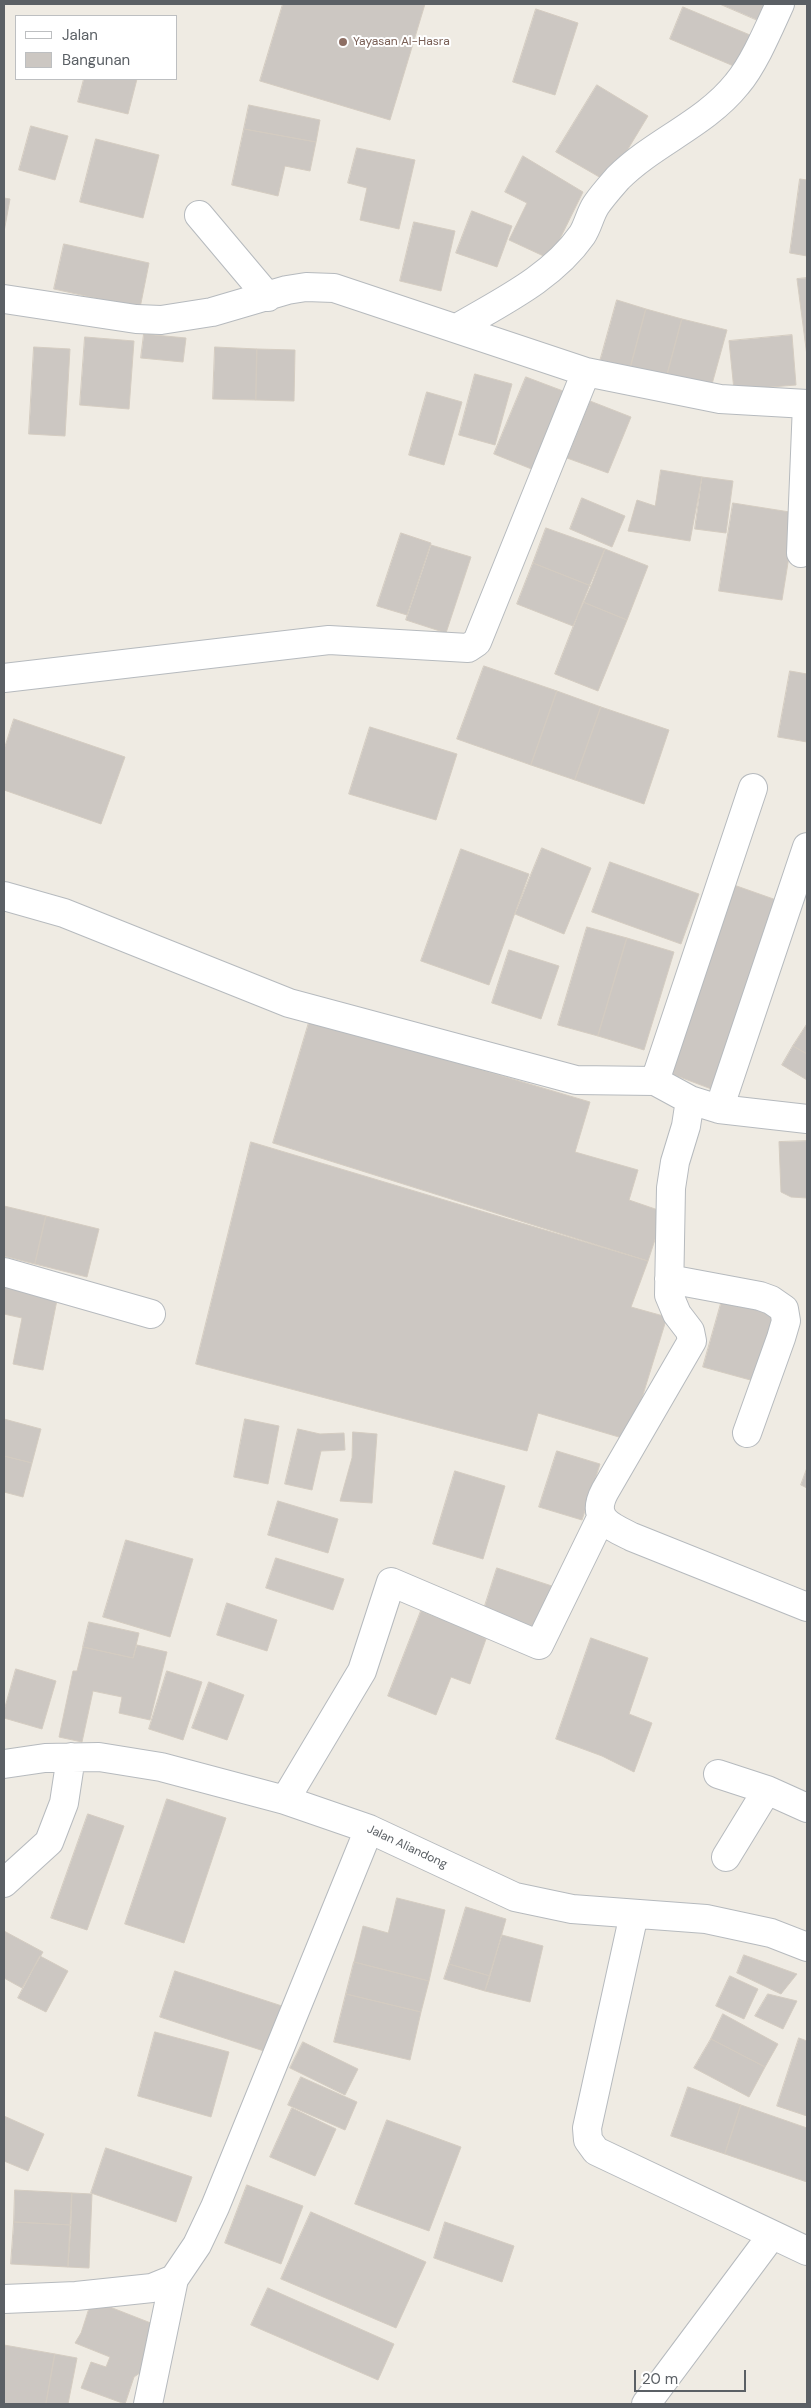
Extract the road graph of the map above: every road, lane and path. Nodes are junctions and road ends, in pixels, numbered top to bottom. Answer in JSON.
{"nodes":[{"id":1,"x":780,"y":4,"type":"edge"},
{"id":2,"x":199,"y":215,"type":"dead end"},
{"id":3,"x":268,"y":297,"type":"junction"},
{"id":4,"x":4,"y":299,"type":"edge"},
{"id":5,"x":458,"y":328,"type":"junction"},
{"id":6,"x":586,"y":372,"type":"junction"},
{"id":7,"x":807,"y":404,"type":"edge"},
{"id":8,"x":801,"y":553,"type":"dead end"},
{"id":9,"x":4,"y":678,"type":"edge"},
{"id":10,"x":753,"y":788,"type":"dead end"},
{"id":11,"x":807,"y":848,"type":"edge"},
{"id":12,"x":4,"y":896,"type":"edge"},
{"id":13,"x":655,"y":1081,"type":"junction"},
{"id":14,"x":690,"y":1100,"type":"junction"},
{"id":15,"x":719,"y":1109,"type":"junction"},
{"id":16,"x":807,"y":1119,"type":"edge"},
{"id":17,"x":4,"y":1272,"type":"edge"},
{"id":18,"x":669,"y":1279,"type":"junction"},
{"id":19,"x":151,"y":1314,"type":"dead end"},
{"id":20,"x":747,"y":1433,"type":"dead end"},
{"id":21,"x":602,"y":1516,"type":"junction"},
{"id":22,"x":807,"y":1607,"type":"edge"},
{"id":23,"x":71,"y":1757,"type":"junction"},
{"id":24,"x":4,"y":1764,"type":"edge"},
{"id":25,"x":718,"y":1774,"type":"dead end"},
{"id":26,"x":767,"y":1790,"type":"junction"},
{"id":27,"x":285,"y":1800,"type":"junction"},
{"id":28,"x":807,"y":1808,"type":"edge"},
{"id":29,"x":369,"y":1829,"type":"junction"},
{"id":30,"x":726,"y":1857,"type":"dead end"},
{"id":31,"x":4,"y":1883,"type":"edge"},
{"id":32,"x":634,"y":1914,"type":"junction"},
{"id":33,"x":805,"y":1942,"type":"edge"},
{"id":34,"x":772,"y":2235,"type":"junction"},
{"id":35,"x":807,"y":2251,"type":"edge"},
{"id":36,"x":174,"y":2279,"type":"junction"},
{"id":37,"x":4,"y":2299,"type":"edge"},
{"id":38,"x":148,"y":2404,"type":"edge"},
{"id":39,"x":646,"y":2404,"type":"edge"}],
"edges":[{"from":1,"to":5,"type":"street"},
{"from":2,"to":3,"type":"street"},
{"from":3,"to":4,"type":"street"},
{"from":3,"to":5,"type":"street"},
{"from":5,"to":6,"type":"street"},
{"from":6,"to":7,"type":"street"},
{"from":6,"to":9,"type":"street"},
{"from":7,"to":8,"type":"street"},
{"from":10,"to":13,"type":"street"},
{"from":11,"to":15,"type":"street"},
{"from":12,"to":13,"type":"street"},
{"from":13,"to":14,"type":"street"},
{"from":14,"to":15,"type":"street"},
{"from":14,"to":18,"type":"street"},
{"from":15,"to":16,"type":"street"},
{"from":17,"to":19,"type":"street"},
{"from":18,"to":20,"type":"street"},
{"from":18,"to":21,"type":"street"},
{"from":21,"to":22,"type":"street"},
{"from":21,"to":27,"type":"street"},
{"from":23,"to":24,"type":"street","name":"Jalan Aliandong"},
{"from":23,"to":27,"type":"street","name":"Jalan Aliandong"},
{"from":23,"to":31,"type":"street"},
{"from":25,"to":26,"type":"street"},
{"from":26,"to":28,"type":"street"},
{"from":26,"to":30,"type":"street"},
{"from":27,"to":29,"type":"street","name":"Jalan Aliandong"},
{"from":29,"to":32,"type":"street","name":"Jalan Aliandong"},
{"from":29,"to":36,"type":"street"},
{"from":32,"to":33,"type":"street","name":"Jalan Aliandong"},
{"from":32,"to":34,"type":"street"},
{"from":34,"to":35,"type":"street"},
{"from":34,"to":39,"type":"street"},
{"from":36,"to":37,"type":"street"},
{"from":36,"to":38,"type":"street"}]}
